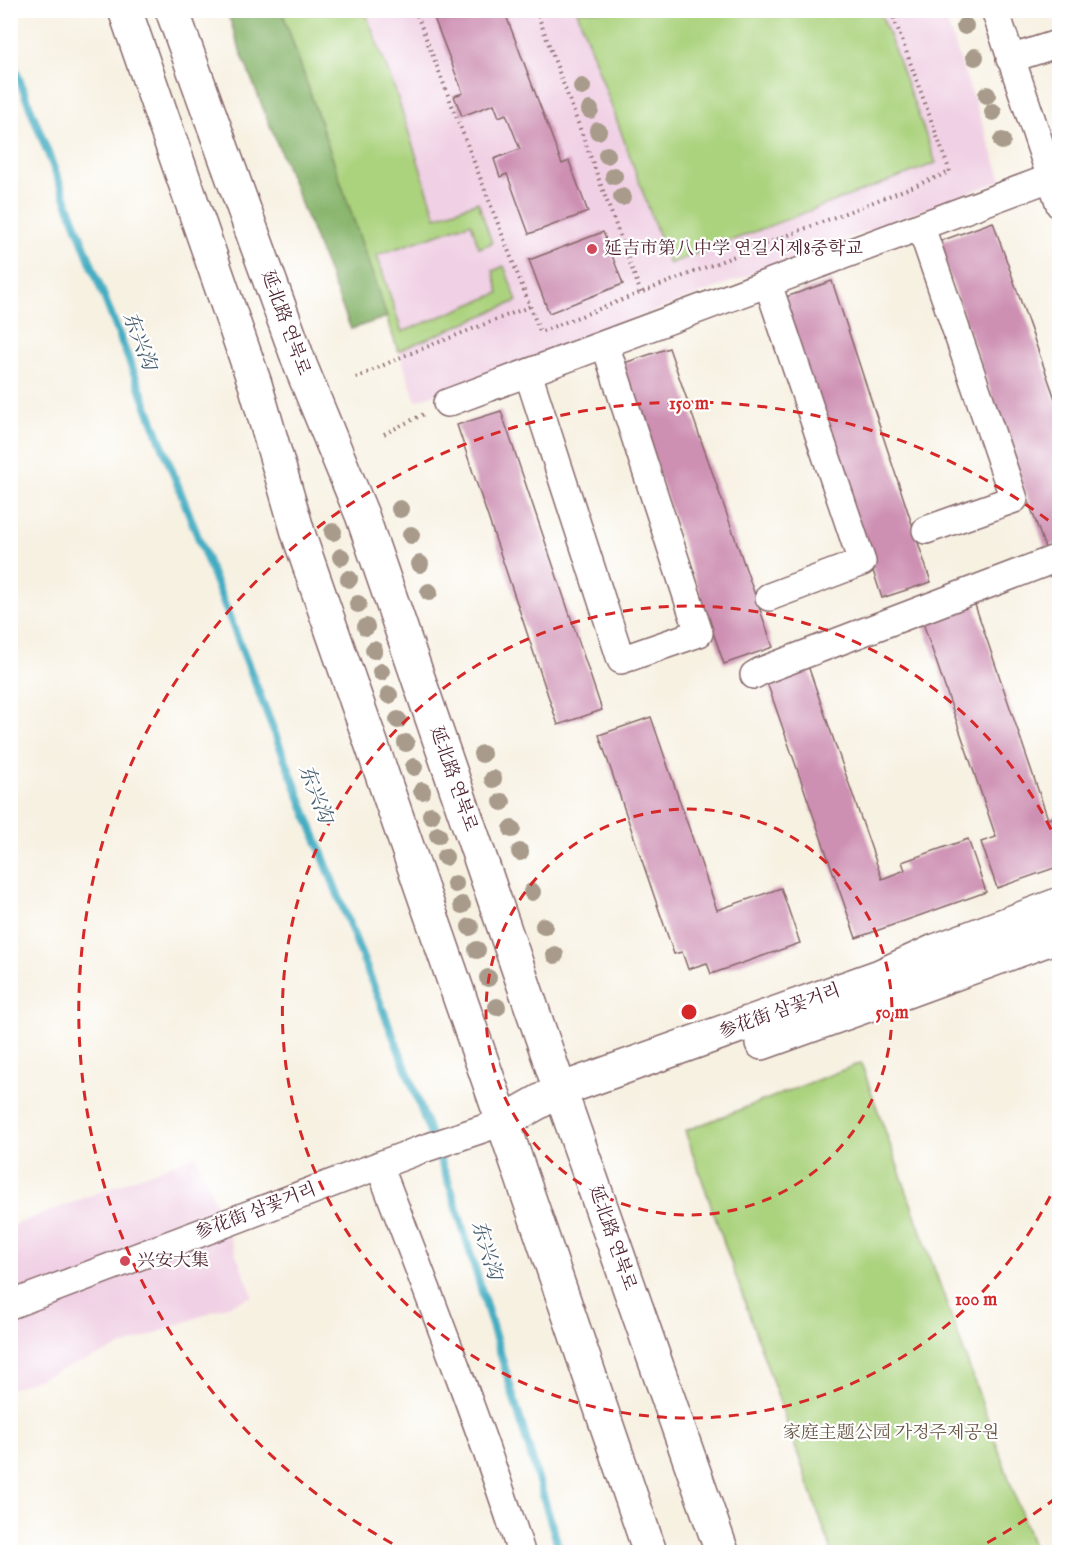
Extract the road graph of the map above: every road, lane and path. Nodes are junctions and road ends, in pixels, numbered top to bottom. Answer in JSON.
{"nodes":[{"id":1,"x":125,"y":10,"type":"edge"},
{"id":2,"x":172,"y":10,"type":"edge"},
{"id":3,"x":415,"y":10,"type":"edge"},
{"id":4,"x":536,"y":10,"type":"edge"},
{"id":5,"x":891,"y":10,"type":"edge"},
{"id":6,"x":995,"y":10,"type":"edge"},
{"id":7,"x":1059,"y":43,"type":"edge"},
{"id":8,"x":1010,"y":59,"type":"junction"},
{"id":9,"x":1050,"y":178,"type":"junction"},
{"id":10,"x":1059,"y":206,"type":"edge"},
{"id":11,"x":921,"y":227,"type":"junction"},
{"id":12,"x":768,"y":284,"type":"junction"},
{"id":13,"x":640,"y":293,"type":"junction"},
{"id":14,"x":531,"y":306,"type":"junction"},
{"id":15,"x":605,"y":344,"type":"junction"},
{"id":16,"x":528,"y":373,"type":"junction"},
{"id":17,"x":356,"y":378,"type":"dead end"},
{"id":18,"x":447,"y":403,"type":"joint"},
{"id":19,"x":384,"y":434,"type":"dead end"},
{"id":20,"x":927,"y":530,"type":"dead end"},
{"id":21,"x":1059,"y":557,"type":"edge"},
{"id":22,"x":769,"y":597,"type":"dead end"},
{"id":23,"x":754,"y":675,"type":"dead end"},
{"id":24,"x":1059,"y":904,"type":"edge"},
{"id":25,"x":1059,"y":935,"type":"edge"},
{"id":26,"x":564,"y":1101,"type":"junction"},
{"id":27,"x":503,"y":1122,"type":"junction"},
{"id":28,"x":379,"y":1165,"type":"junction"},
{"id":29,"x":10,"y":1305,"type":"edge"},
{"id":30,"x":521,"y":1552,"type":"edge"},
{"id":31,"x":650,"y":1552,"type":"edge"},
{"id":32,"x":722,"y":1552,"type":"edge"}],
"edges":[{"from":1,"to":27,"type":"main road"},
{"from":2,"to":26,"type":"main road","name":"延北路 연북로"},
{"from":3,"to":14,"type":"path"},
{"from":4,"to":13,"type":"path"},
{"from":5,"to":13,"type":"path"},
{"from":6,"to":8,"type":"street"},
{"from":7,"to":8,"type":"street"},
{"from":8,"to":9,"type":"street"},
{"from":9,"to":10,"type":"street"},
{"from":9,"to":11,"type":"street"},
{"from":11,"to":12,"type":"street"},
{"from":11,"to":20,"type":"street"},
{"from":12,"to":15,"type":"street"},
{"from":12,"to":22,"type":"street"},
{"from":13,"to":14,"type":"path"},
{"from":14,"to":17,"type":"path"},
{"from":15,"to":16,"type":"street"},
{"from":15,"to":16,"type":"street"},
{"from":16,"to":18,"type":"street"},
{"from":18,"to":19,"type":"path"},
{"from":21,"to":23,"type":"street"},
{"from":24,"to":26,"type":"main road","name":"参花街 삼꽃거리"},
{"from":25,"to":26,"type":"main road","name":"参花街 삼꽃거리"},
{"from":26,"to":27,"type":"main road","name":"参花街 삼꽃거리"},
{"from":26,"to":32,"type":"main road","name":"延北路 연북로"},
{"from":27,"to":28,"type":"street","name":"参花街 삼꽃거리"},
{"from":27,"to":31,"type":"main road"},
{"from":28,"to":29,"type":"street","name":"参花街 삼꽃거리"},
{"from":28,"to":30,"type":"street"}]}
